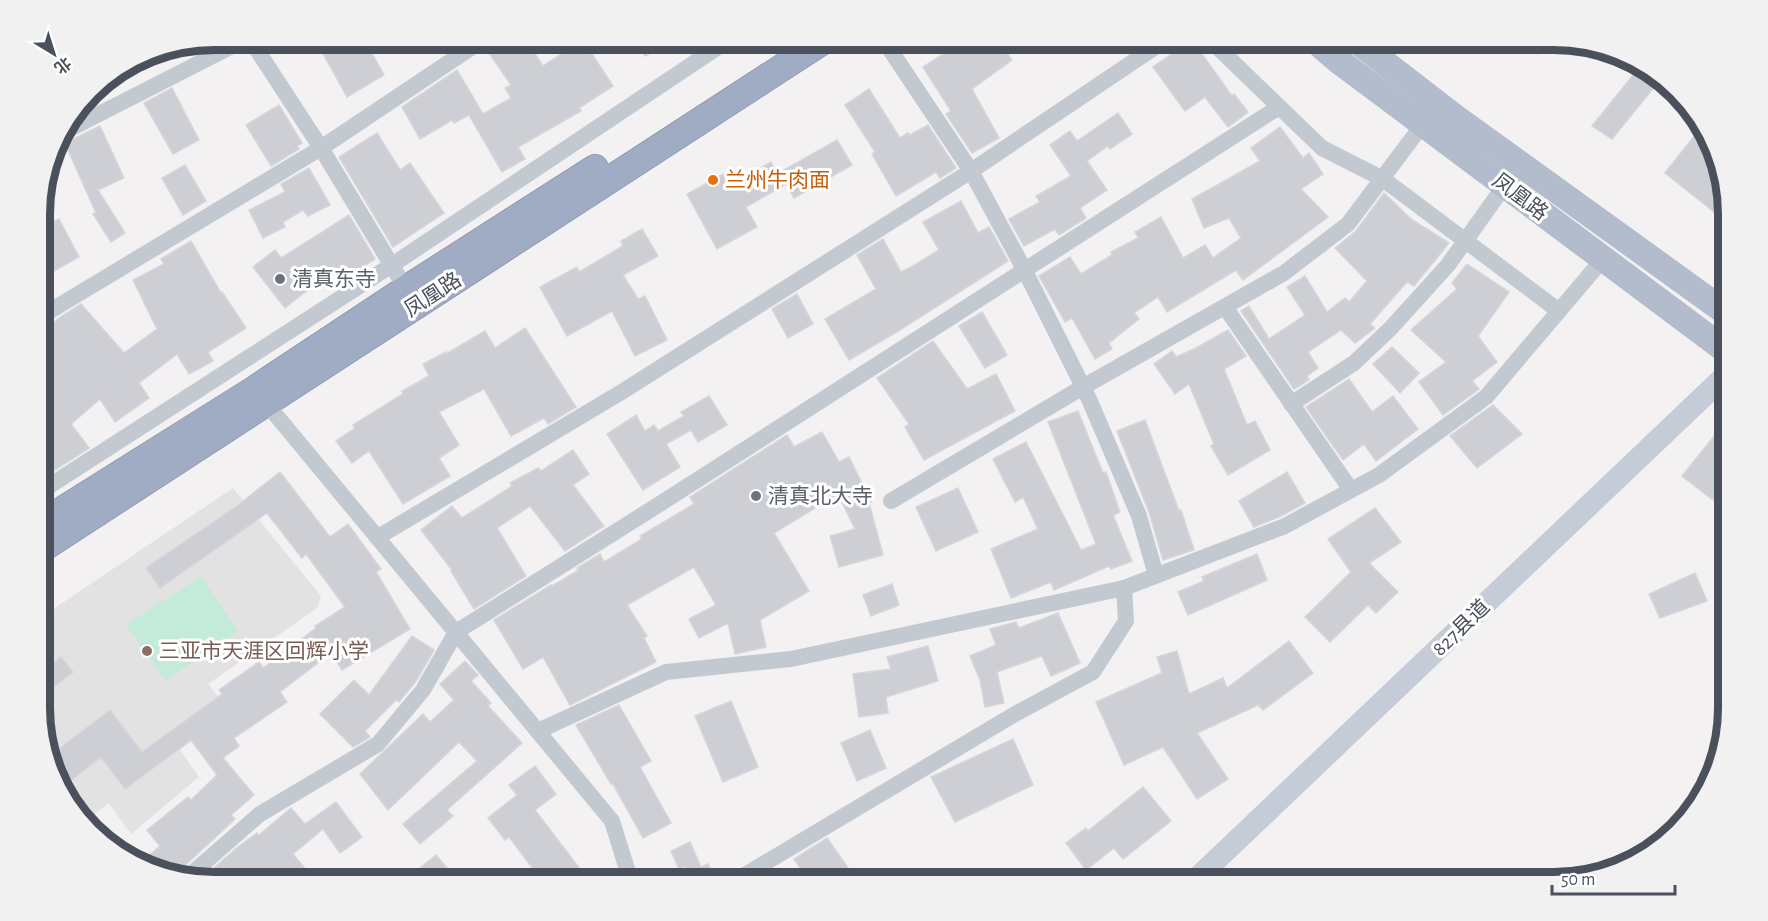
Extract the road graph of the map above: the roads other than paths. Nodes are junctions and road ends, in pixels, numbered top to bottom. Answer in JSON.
{"nodes":[{"id":1,"x":226,"y":50,"type":"edge"},
{"id":2,"x":255,"y":50,"type":"edge"},
{"id":3,"x":468,"y":50,"type":"edge"},
{"id":4,"x":714,"y":50,"type":"edge"},
{"id":5,"x":778,"y":50,"type":"edge"},
{"id":6,"x":809,"y":50,"type":"edge"},
{"id":7,"x":890,"y":50,"type":"edge"},
{"id":8,"x":1151,"y":50,"type":"edge"},
{"id":9,"x":1220,"y":50,"type":"edge"},
{"id":10,"x":1327,"y":50,"type":"edge"},
{"id":11,"x":1368,"y":50,"type":"edge"},
{"id":12,"x":1388,"y":50,"type":"edge"},
{"id":13,"x":1279,"y":107,"type":"junction"},
{"id":14,"x":1455,"y":117,"type":"junction"},
{"id":15,"x":1422,"y":124,"type":"junction"},
{"id":16,"x":75,"y":126,"type":"edge"},
{"id":17,"x":321,"y":148,"type":"junction"},
{"id":18,"x":971,"y":171,"type":"junction"},
{"id":19,"x":1383,"y":179,"type":"junction"},
{"id":20,"x":1505,"y":185,"type":"junction"},
{"id":21,"x":1466,"y":240,"type":"junction"},
{"id":22,"x":1603,"y":260,"type":"junction"},
{"id":23,"x":392,"y":265,"type":"junction"},
{"id":24,"x":1025,"y":271,"type":"junction"},
{"id":25,"x":406,"y":289,"type":"junction"},
{"id":26,"x":1225,"y":307,"type":"junction"},
{"id":27,"x":1718,"y":307,"type":"edge"},
{"id":28,"x":50,"y":310,"type":"edge"},
{"id":29,"x":1559,"y":311,"type":"junction"},
{"id":30,"x":1718,"y":345,"type":"edge"},
{"id":31,"x":1718,"y":383,"type":"edge"},
{"id":32,"x":1083,"y":387,"type":"junction"},
{"id":33,"x":261,"y":396,"type":"junction"},
{"id":34,"x":1291,"y":404,"type":"junction"},
{"id":35,"x":50,"y":486,"type":"edge"},
{"id":36,"x":1351,"y":490,"type":"junction"},
{"id":37,"x":891,"y":501,"type":"dead end"},
{"id":38,"x":50,"y":518,"type":"edge"},
{"id":39,"x":378,"y":537,"type":"junction"},
{"id":40,"x":50,"y":543,"type":"edge"},
{"id":41,"x":1156,"y":575,"type":"junction"},
{"id":42,"x":1124,"y":588,"type":"junction"},
{"id":43,"x":456,"y":632,"type":"junction"},
{"id":44,"x":538,"y":730,"type":"junction"},
{"id":45,"x":196,"y":870,"type":"edge"},
{"id":46,"x":1204,"y":871,"type":"edge"},
{"id":47,"x":628,"y":872,"type":"edge"},
{"id":48,"x":750,"y":872,"type":"edge"}],
"edges":[{"from":1,"to":16,"type":"street"},
{"from":2,"to":17,"type":"street"},
{"from":3,"to":17,"type":"street"},
{"from":4,"to":23,"type":"street"},
{"from":5,"to":25,"type":"highway","name":"凤凰路"},
{"from":6,"to":33,"type":"highway","name":"凤凰路"},
{"from":7,"to":18,"type":"street"},
{"from":8,"to":18,"type":"street"},
{"from":9,"to":13,"type":"street"},
{"from":10,"to":15,"type":"main road","name":"凤凰路"},
{"from":11,"to":14,"type":"main road","name":"凤凰路"},
{"from":12,"to":14,"type":"main road"},
{"from":13,"to":19,"type":"street"},
{"from":13,"to":24,"type":"street"},
{"from":14,"to":27,"type":"main road","name":"凤凰路"},
{"from":15,"to":19,"type":"street"},
{"from":15,"to":20,"type":"main road","name":"凤凰路"},
{"from":17,"to":23,"type":"street"},
{"from":17,"to":28,"type":"street"},
{"from":18,"to":24,"type":"street"},
{"from":18,"to":39,"type":"street"},
{"from":19,"to":21,"type":"street"},
{"from":19,"to":26,"type":"street"},
{"from":20,"to":21,"type":"street"},
{"from":20,"to":22,"type":"main road","name":"凤凰路"},
{"from":21,"to":29,"type":"street"},
{"from":21,"to":34,"type":"street"},
{"from":22,"to":29,"type":"street"},
{"from":22,"to":30,"type":"main road","name":"凤凰路"},
{"from":23,"to":25,"type":"street"},
{"from":23,"to":35,"type":"street"},
{"from":24,"to":32,"type":"street"},
{"from":24,"to":43,"type":"street"},
{"from":25,"to":33,"type":"highway","name":"凤凰路"},
{"from":26,"to":32,"type":"street"},
{"from":26,"to":34,"type":"street"},
{"from":29,"to":36,"type":"street"},
{"from":31,"to":46,"type":"main road","name":"827县道"},
{"from":32,"to":37,"type":"street"},
{"from":32,"to":41,"type":"street"},
{"from":33,"to":38,"type":"highway","name":"凤凰路"},
{"from":33,"to":39,"type":"street"},
{"from":33,"to":40,"type":"highway","name":"凤凰路"},
{"from":34,"to":36,"type":"street"},
{"from":36,"to":41,"type":"street"},
{"from":39,"to":43,"type":"street"},
{"from":41,"to":42,"type":"street"},
{"from":42,"to":44,"type":"street"},
{"from":42,"to":48,"type":"street"},
{"from":43,"to":44,"type":"street"},
{"from":43,"to":45,"type":"street"},
{"from":44,"to":47,"type":"street"}]}
